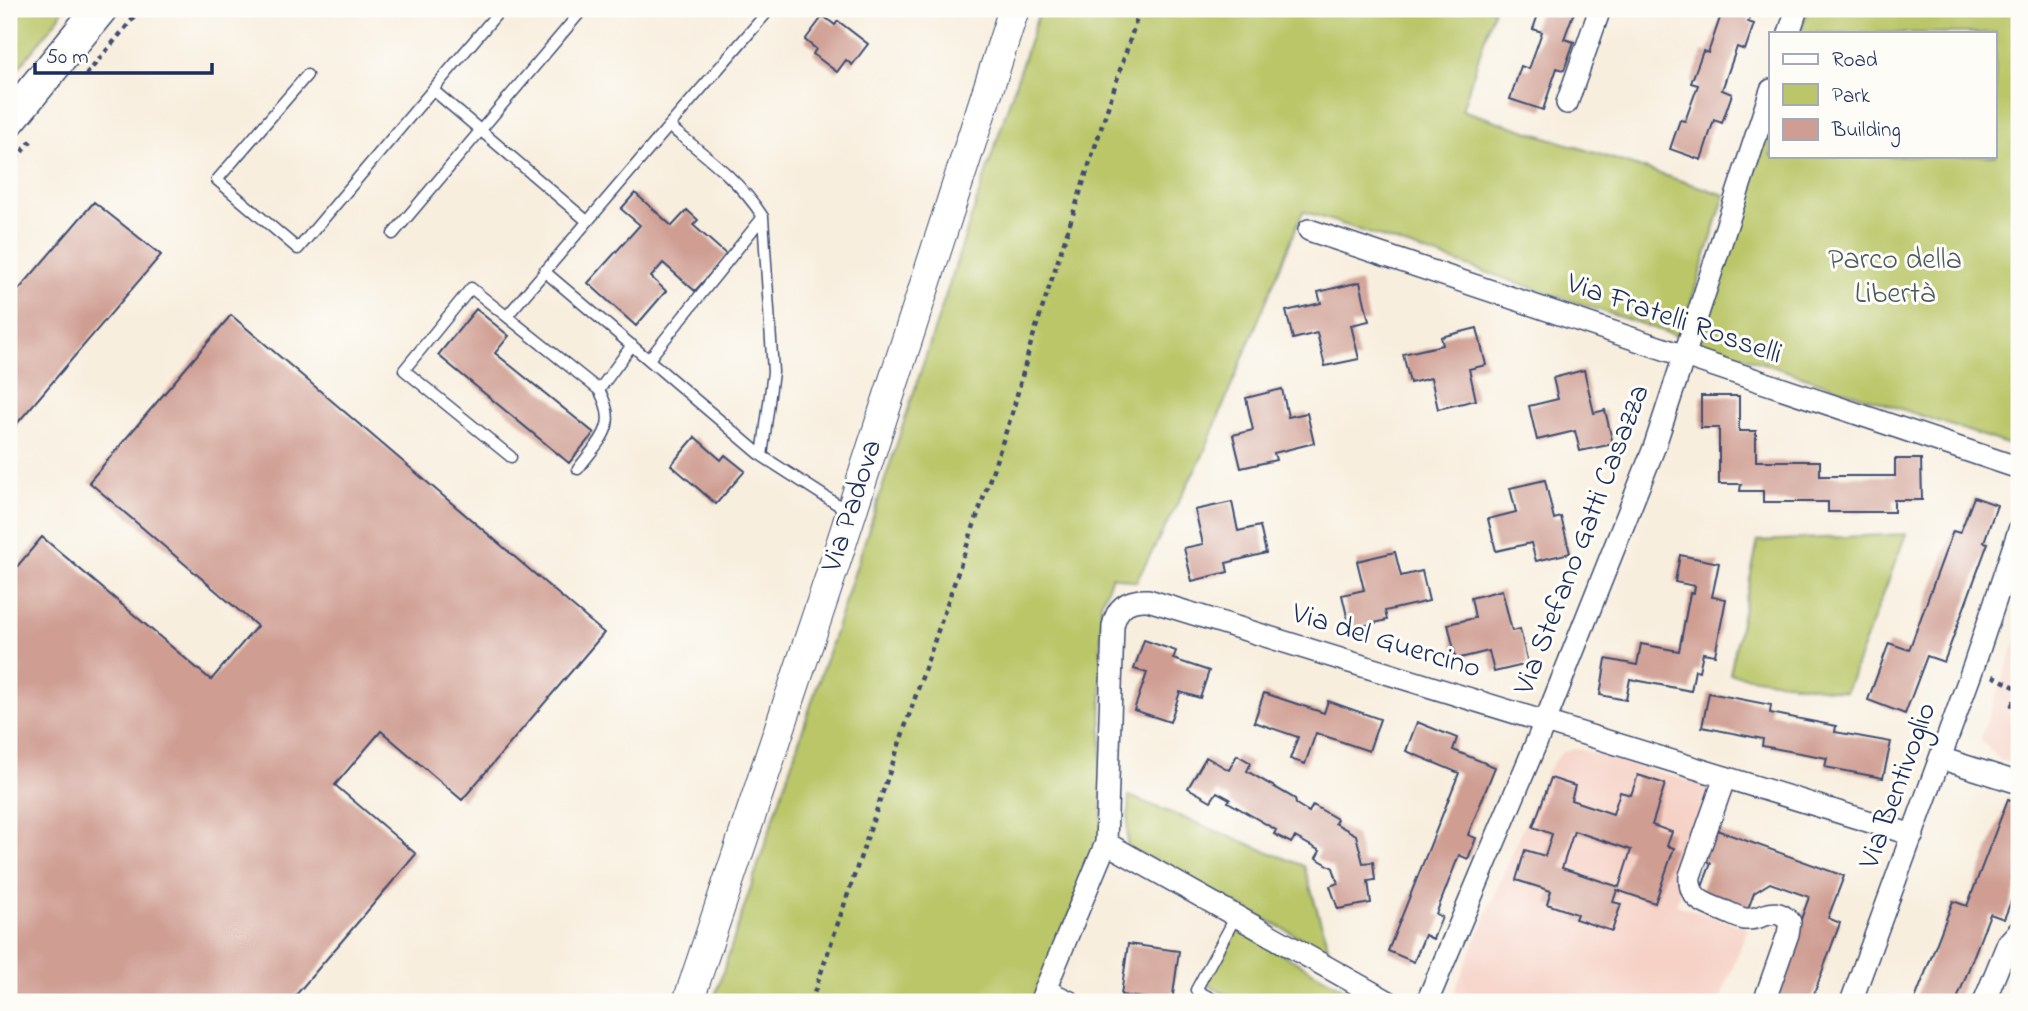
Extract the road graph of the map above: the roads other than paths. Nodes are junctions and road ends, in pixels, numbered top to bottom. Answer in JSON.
{"nodes":[{"id":1,"x":100,"y":9,"type":"edge"},
{"id":2,"x":501,"y":9,"type":"edge"},
{"id":3,"x":583,"y":9,"type":"edge"},
{"id":4,"x":770,"y":9,"type":"edge"},
{"id":5,"x":1014,"y":9,"type":"edge"},
{"id":6,"x":1600,"y":9,"type":"edge"},
{"id":7,"x":1797,"y":9,"type":"edge"},
{"id":8,"x":1789,"y":32,"type":"edge"},
{"id":9,"x":307,"y":75,"type":"dead end"},
{"id":10,"x":433,"y":90,"type":"junction"},
{"id":11,"x":1769,"y":96,"type":"edge"},
{"id":12,"x":1567,"y":103,"type":"dead end"},
{"id":13,"x":9,"y":120,"type":"edge"},
{"id":14,"x":669,"y":126,"type":"junction"},
{"id":15,"x":480,"y":130,"type":"junction"},
{"id":16,"x":763,"y":217,"type":"junction"},
{"id":17,"x":587,"y":220,"type":"junction"},
{"id":18,"x":1310,"y":230,"type":"dead end"},
{"id":19,"x":393,"y":234,"type":"dead end"},
{"id":20,"x":544,"y":271,"type":"junction"},
{"id":21,"x":507,"y":316,"type":"junction"},
{"id":22,"x":632,"y":345,"type":"junction"},
{"id":23,"x":1685,"y":354,"type":"junction"},
{"id":24,"x":649,"y":359,"type":"junction"},
{"id":25,"x":599,"y":390,"type":"junction"},
{"id":26,"x":762,"y":456,"type":"junction"},
{"id":27,"x":511,"y":457,"type":"dead end"},
{"id":28,"x":2019,"y":468,"type":"edge"},
{"id":29,"x":579,"y":470,"type":"dead end"},
{"id":30,"x":851,"y":514,"type":"junction"},
{"id":31,"x":2019,"y":530,"type":"edge"},
{"id":32,"x":2019,"y":571,"type":"edge"},
{"id":33,"x":2001,"y":589,"type":"junction"},
{"id":34,"x":1545,"y":722,"type":"junction"},
{"id":35,"x":1940,"y":758,"type":"junction"},
{"id":36,"x":1725,"y":777,"type":"junction"},
{"id":37,"x":2019,"y":783,"type":"edge"},
{"id":38,"x":1913,"y":835,"type":"junction"},
{"id":39,"x":1106,"y":843,"type":"junction"},
{"id":40,"x":1236,"y":916,"type":"junction"},
{"id":41,"x":2016,"y":944,"type":"edge"},
{"id":42,"x":1356,"y":994,"type":"edge"},
{"id":43,"x":1043,"y":996,"type":"edge"},
{"id":44,"x":688,"y":1002,"type":"edge"},
{"id":45,"x":1070,"y":1002,"type":"edge"},
{"id":46,"x":1218,"y":1002,"type":"edge"},
{"id":47,"x":1389,"y":1002,"type":"edge"},
{"id":48,"x":1427,"y":1002,"type":"edge"},
{"id":49,"x":1764,"y":1002,"type":"edge"},
{"id":50,"x":1851,"y":1002,"type":"edge"},
{"id":51,"x":1984,"y":1002,"type":"edge"}],
"edges":[{"from":1,"to":13,"type":"main road"},
{"from":2,"to":10,"type":"lane"},
{"from":3,"to":15,"type":"lane"},
{"from":4,"to":14,"type":"lane"},
{"from":5,"to":30,"type":"main road","name":"Via Padova"},
{"from":6,"to":12,"type":"street"},
{"from":7,"to":8,"type":"street"},
{"from":9,"to":10,"type":"lane"},
{"from":10,"to":15,"type":"lane"},
{"from":11,"to":23,"type":"street","name":"Via Stefano Gatti Casazza"},
{"from":14,"to":16,"type":"lane"},
{"from":14,"to":17,"type":"lane"},
{"from":15,"to":17,"type":"lane"},
{"from":15,"to":19,"type":"lane"},
{"from":16,"to":24,"type":"lane"},
{"from":16,"to":26,"type":"lane"},
{"from":17,"to":20,"type":"lane"},
{"from":18,"to":23,"type":"street","name":"Via Fratelli Rosselli"},
{"from":20,"to":21,"type":"lane"},
{"from":20,"to":22,"type":"lane"},
{"from":21,"to":25,"type":"lane"},
{"from":21,"to":27,"type":"lane"},
{"from":22,"to":24,"type":"lane"},
{"from":22,"to":25,"type":"lane"},
{"from":23,"to":28,"type":"street","name":"Via Fratelli Rosselli"},
{"from":23,"to":34,"type":"street","name":"Via Stefano Gatti Casazza"},
{"from":24,"to":26,"type":"lane"},
{"from":25,"to":29,"type":"lane"},
{"from":26,"to":30,"type":"lane"},
{"from":30,"to":44,"type":"main road","name":"Via Padova"},
{"from":31,"to":33,"type":"street","name":"Via Bentivoglio"},
{"from":32,"to":33,"type":"street","name":"Via Bentivoglio"},
{"from":33,"to":35,"type":"street","name":"Via Bentivoglio"},
{"from":34,"to":36,"type":"street","name":"Via del Guercino"},
{"from":34,"to":39,"type":"street","name":"Via del Guercino"},
{"from":34,"to":48,"type":"street","name":"Via Stefano Gatti Casazza"},
{"from":35,"to":37,"type":"street"},
{"from":35,"to":38,"type":"street","name":"Via Bentivoglio"},
{"from":36,"to":38,"type":"street","name":"Via del Guercino"},
{"from":36,"to":49,"type":"street"},
{"from":38,"to":50,"type":"street","name":"Via Bentivoglio"},
{"from":39,"to":40,"type":"street"},
{"from":39,"to":43,"type":"street"},
{"from":40,"to":42,"type":"street"},
{"from":40,"to":46,"type":"lane"},
{"from":41,"to":51,"type":"street"},
{"from":42,"to":47,"type":"street"},
{"from":43,"to":45,"type":"street"}]}
